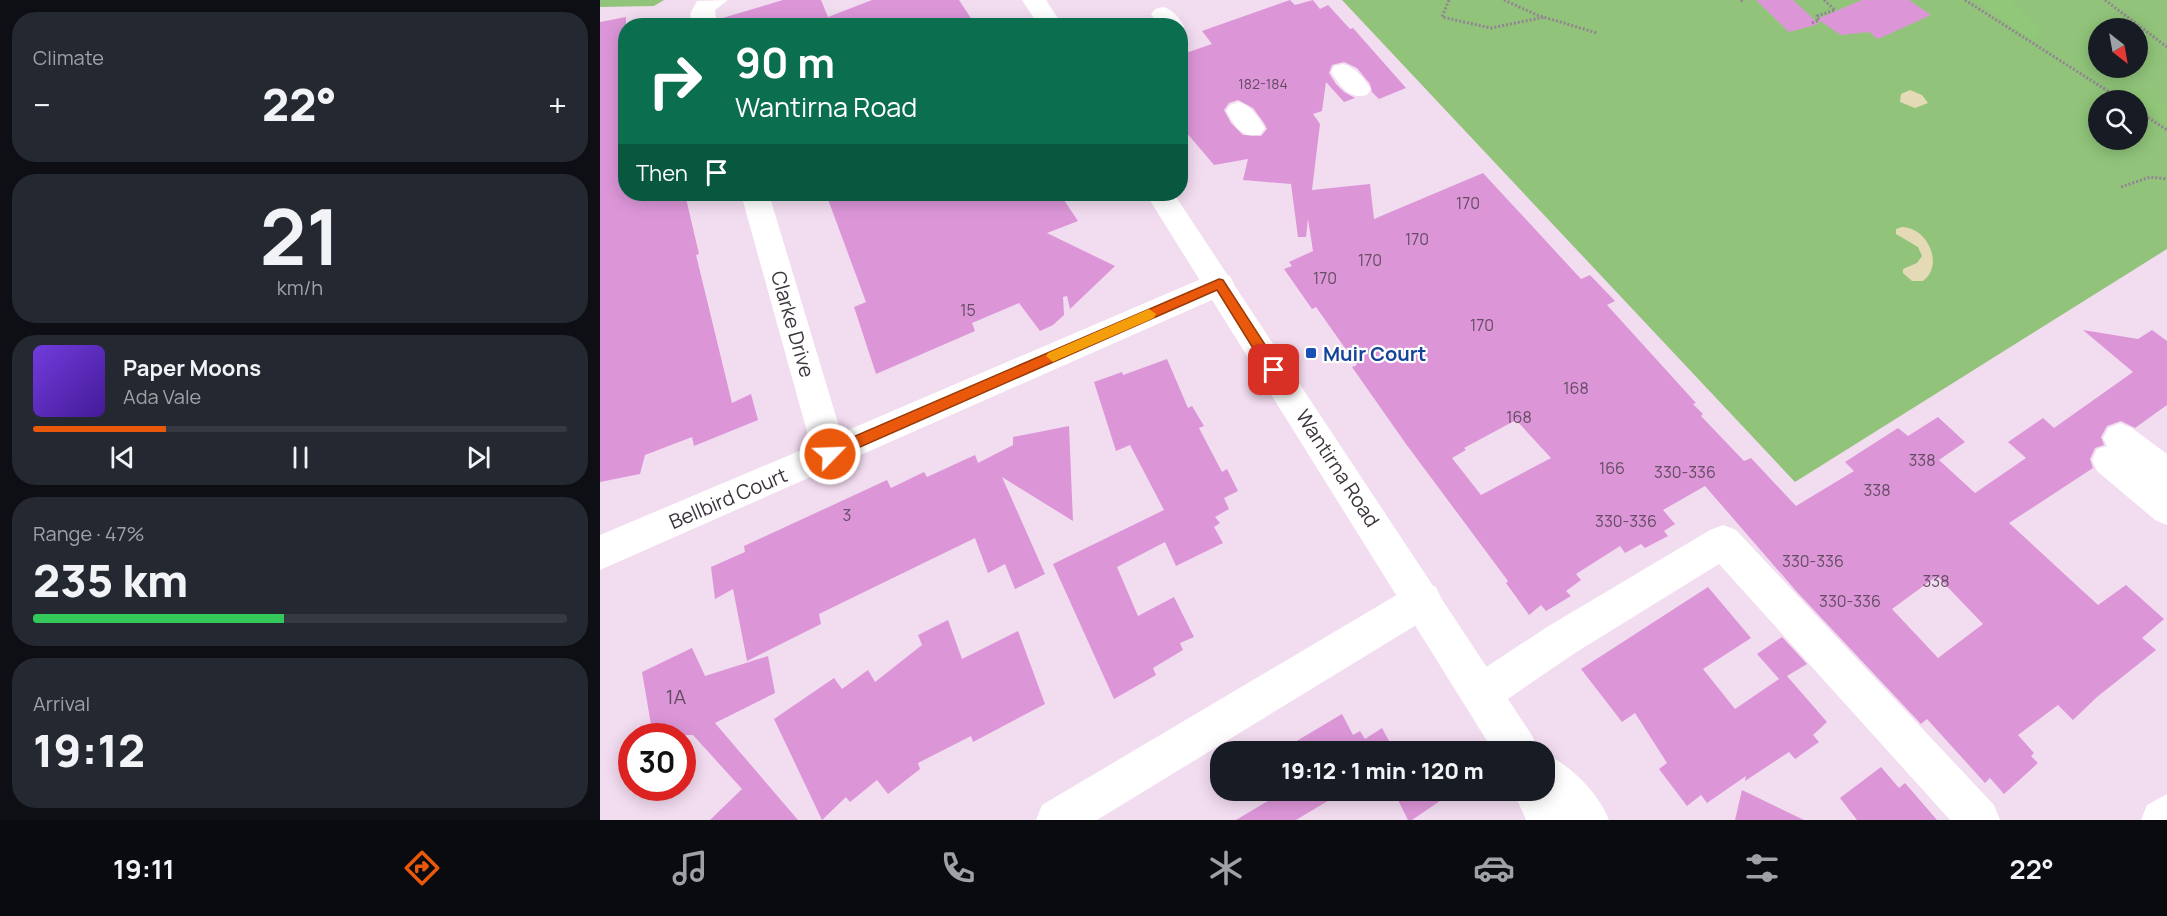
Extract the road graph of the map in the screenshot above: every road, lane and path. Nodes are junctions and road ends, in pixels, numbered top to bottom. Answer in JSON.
{"nodes":[{"id":1,"x":1034,"y":0,"type":"edge"},
{"id":2,"x":1449,"y":0,"type":"edge"},
{"id":3,"x":1504,"y":0,"type":"edge"},
{"id":4,"x":1824,"y":0,"type":"edge"},
{"id":5,"x":1965,"y":0,"type":"edge"},
{"id":6,"x":2105,"y":0,"type":"edge"},
{"id":7,"x":1545,"y":17,"type":"junction"},
{"id":8,"x":1046,"y":18,"type":"edge"},
{"id":9,"x":1812,"y":22,"type":"dead end"},
{"id":10,"x":1596,"y":33,"type":"dead end"},
{"id":11,"x":2167,"y":47,"type":"edge"},
{"id":12,"x":2106,"y":90,"type":"edge"},
{"id":13,"x":2148,"y":118,"type":"edge"},
{"id":14,"x":2167,"y":130,"type":"edge"},
{"id":15,"x":2167,"y":179,"type":"edge"},
{"id":16,"x":2121,"y":187,"type":"dead end"},
{"id":17,"x":756,"y":201,"type":"edge"},
{"id":18,"x":1165,"y":201,"type":"edge"},
{"id":19,"x":1219,"y":284,"type":"junction"},
{"id":20,"x":830,"y":454,"type":"junction"},
{"id":21,"x":2165,"y":469,"type":"edge"},
{"id":22,"x":2167,"y":509,"type":"edge"},
{"id":23,"x":600,"y":553,"type":"edge"},
{"id":24,"x":1423,"y":600,"type":"junction"},
{"id":25,"x":1482,"y":693,"type":"junction"},
{"id":26,"x":1513,"y":741,"type":"edge"},
{"id":27,"x":1555,"y":785,"type":"edge"},
{"id":28,"x":1539,"y":801,"type":"edge"},
{"id":29,"x":2167,"y":815,"type":"edge"},
{"id":30,"x":1057,"y":820,"type":"edge"},
{"id":31,"x":1548,"y":820,"type":"edge"},
{"id":32,"x":1588,"y":820,"type":"edge"},
{"id":33,"x":1979,"y":820,"type":"edge"},
{"id":34,"x":2162,"y":820,"type":"edge"}],
"edges":[{"from":1,"to":8,"type":"street"},
{"from":2,"to":7,"type":"path"},
{"from":3,"to":7,"type":"path"},
{"from":4,"to":9,"type":"path"},
{"from":5,"to":12,"type":"path"},
{"from":6,"to":11,"type":"path"},
{"from":7,"to":10,"type":"path"},
{"from":13,"to":14,"type":"path"},
{"from":15,"to":16,"type":"path"},
{"from":17,"to":20,"type":"street","name":"Clarke Drive"},
{"from":18,"to":19,"type":"street","name":"Wantirna Road"},
{"from":19,"to":20,"type":"street","name":"Bellbird Court"},
{"from":19,"to":24,"type":"street","name":"Wantirna Road"},
{"from":20,"to":23,"type":"street","name":"Bellbird Court"},
{"from":21,"to":22,"type":"street"},
{"from":24,"to":25,"type":"street","name":"Wantirna Road"},
{"from":24,"to":30,"type":"street"},
{"from":25,"to":26,"type":"street","name":"Wantirna Road"},
{"from":25,"to":33,"type":"street"},
{"from":27,"to":32,"type":"street"},
{"from":28,"to":31,"type":"street"},
{"from":29,"to":34,"type":"street"}]}
